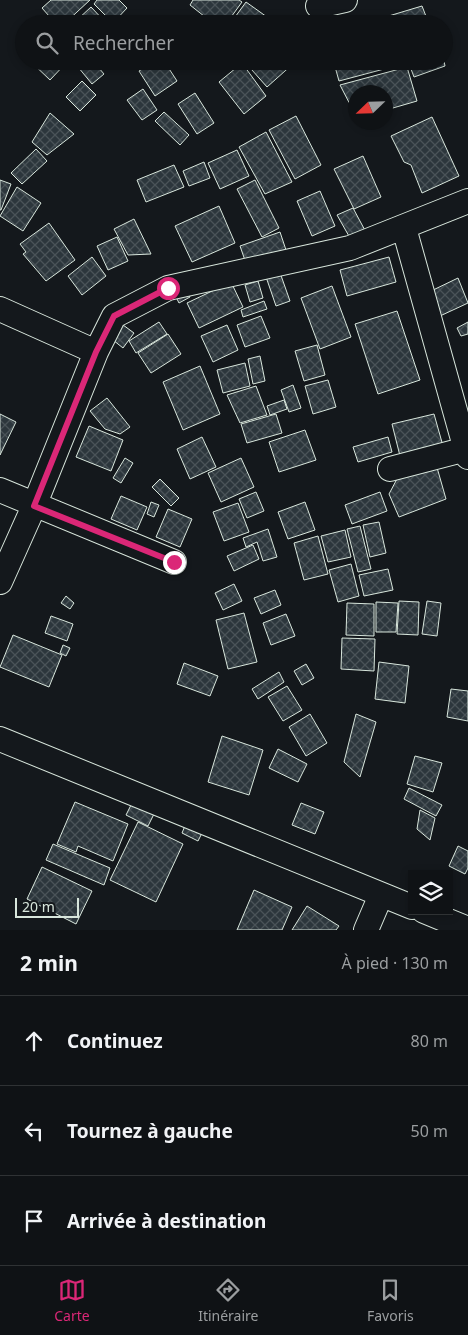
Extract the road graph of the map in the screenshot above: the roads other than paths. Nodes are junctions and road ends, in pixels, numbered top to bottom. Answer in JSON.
{"nodes":[{"id":1,"x":345,"y":0,"type":"edge"},
{"id":2,"x":318,"y":6,"type":"dead end"},
{"id":3,"x":468,"y":201,"type":"edge"},
{"id":4,"x":404,"y":228,"type":"junction"},
{"id":5,"x":0,"y":308,"type":"edge"},
{"id":6,"x":96,"y":352,"type":"junction"},
{"id":7,"x":467,"y":453,"type":"edge"},
{"id":8,"x":390,"y":469,"type":"dead end"},
{"id":9,"x":0,"y":490,"type":"edge"},
{"id":10,"x":34,"y":506,"type":"junction"},
{"id":11,"x":174,"y":562,"type":"dead end"},
{"id":12,"x":0,"y":582,"type":"edge"},
{"id":13,"x":0,"y":739,"type":"edge"},
{"id":14,"x":381,"y":894,"type":"junction"},
{"id":15,"x":408,"y":905,"type":"edge"},
{"id":16,"x":434,"y":915,"type":"edge"},
{"id":17,"x":468,"y":929,"type":"edge"},
{"id":18,"x":366,"y":930,"type":"edge"}],
"edges":[{"from":1,"to":2,"type":"street"},
{"from":3,"to":4,"type":"street"},
{"from":4,"to":6,"type":"street"},
{"from":4,"to":7,"type":"street"},
{"from":5,"to":6,"type":"street"},
{"from":6,"to":10,"type":"street"},
{"from":7,"to":8,"type":"street"},
{"from":9,"to":10,"type":"street"},
{"from":10,"to":11,"type":"street"},
{"from":10,"to":12,"type":"street"},
{"from":13,"to":14,"type":"street"},
{"from":14,"to":15,"type":"street"},
{"from":14,"to":18,"type":"street"},
{"from":16,"to":17,"type":"street"}]}
